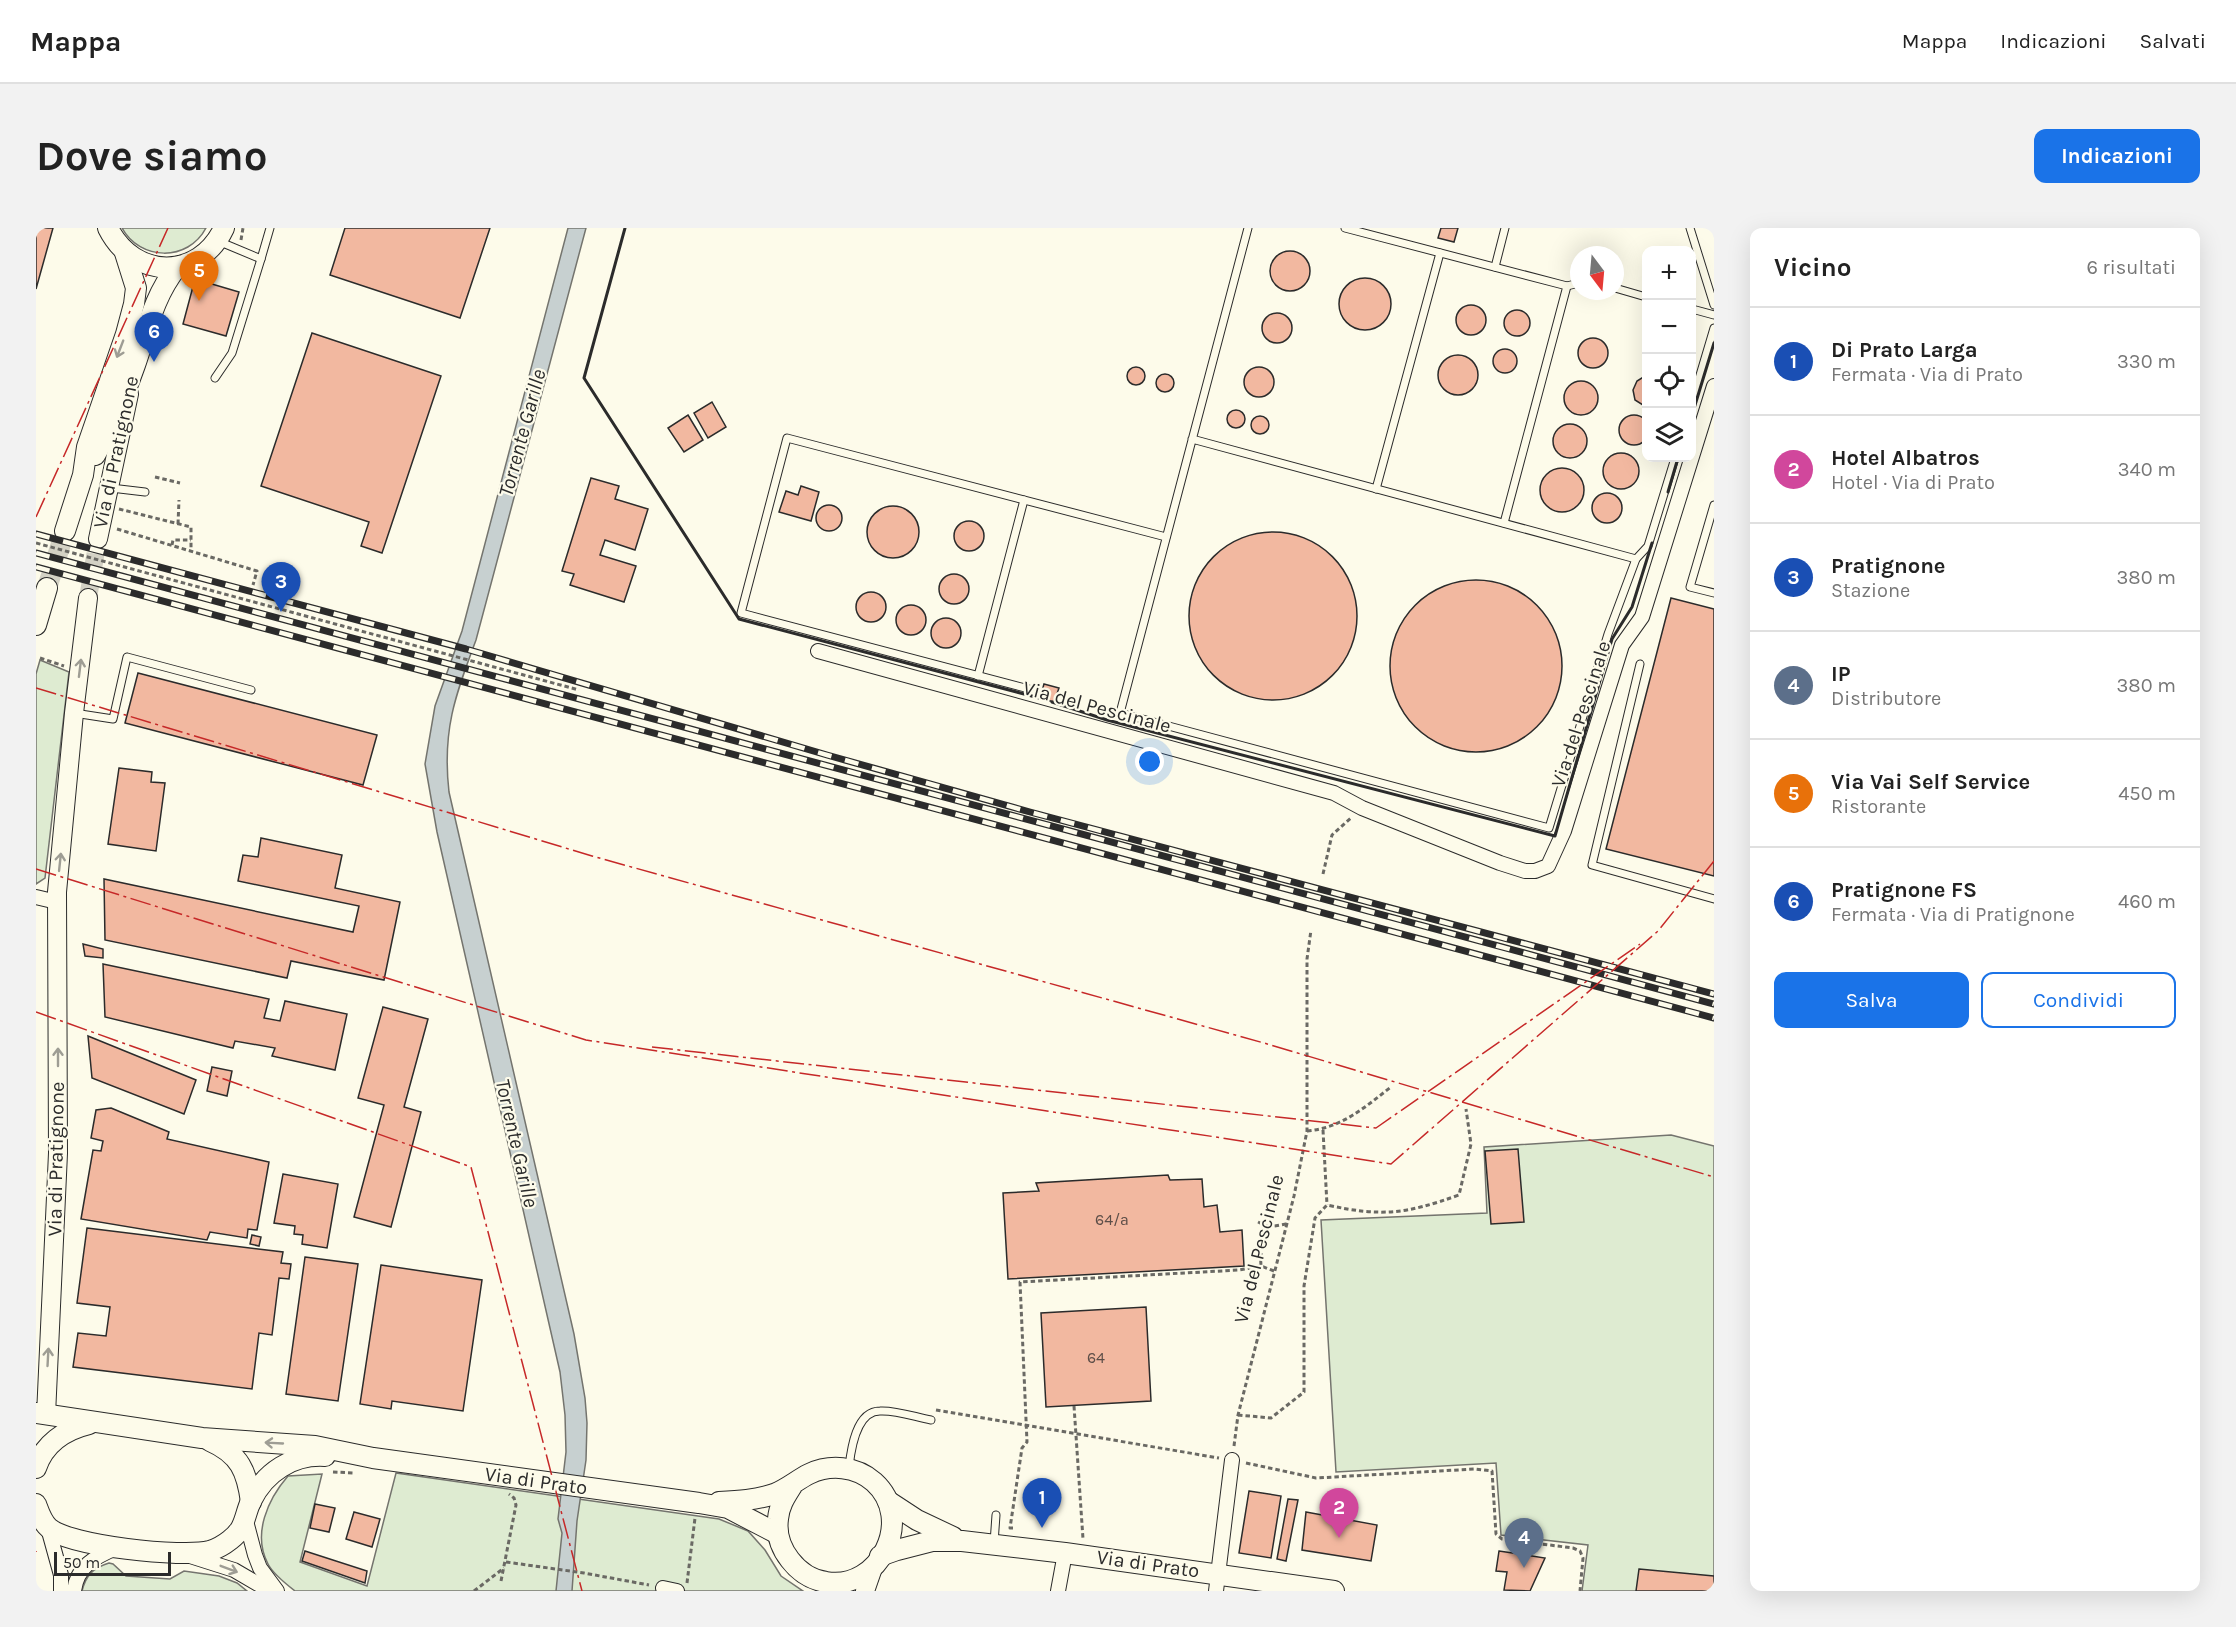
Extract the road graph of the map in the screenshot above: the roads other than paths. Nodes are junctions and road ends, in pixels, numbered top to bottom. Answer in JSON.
{"nodes":[{"id":1,"x":108,"y":228,"type":"edge"},
{"id":2,"x":270,"y":228,"type":"edge"},
{"id":3,"x":1248,"y":228,"type":"edge"},
{"id":4,"x":1345,"y":228,"type":"edge"},
{"id":5,"x":1505,"y":228,"type":"edge"},
{"id":6,"x":1690,"y":228,"type":"edge"},
{"id":7,"x":221,"y":234,"type":"edge"},
{"id":8,"x":125,"y":253,"type":"junction"},
{"id":9,"x":1440,"y":253,"type":"junction"},
{"id":10,"x":261,"y":259,"type":"junction"},
{"id":11,"x":177,"y":267,"type":"junction"},
{"id":12,"x":1495,"y":267,"type":"junction"},
{"id":13,"x":1570,"y":285,"type":"edge"},
{"id":14,"x":1567,"y":286,"type":"junction"},
{"id":15,"x":1624,"y":291,"type":"edge"},
{"id":16,"x":1642,"y":296,"type":"edge"},
{"id":17,"x":1714,"y":305,"type":"edge"},
{"id":18,"x":1696,"y":310,"type":"edge"},
{"id":19,"x":1714,"y":315,"type":"edge"},
{"id":20,"x":1714,"y":328,"type":"edge"},
{"id":21,"x":134,"y":366,"type":"junction"},
{"id":22,"x":215,"y":378,"type":"dead end"},
{"id":23,"x":1714,"y":386,"type":"edge"},
{"id":24,"x":1696,"y":389,"type":"edge"},
{"id":25,"x":1192,"y":439,"type":"junction"},
{"id":26,"x":1674,"y":462,"type":"edge"},
{"id":27,"x":83,"y":475,"type":"junction"},
{"id":28,"x":116,"y":488,"type":"junction"},
{"id":29,"x":1376,"y":489,"type":"junction"},
{"id":30,"x":144,"y":492,"type":"dead end"},
{"id":31,"x":1024,"y":500,"type":"junction"},
{"id":32,"x":1714,"y":505,"type":"edge"},
{"id":33,"x":1504,"y":523,"type":"junction"},
{"id":34,"x":65,"y":531,"type":"tunnel mouth"},
{"id":35,"x":1166,"y":537,"type":"junction"},
{"id":36,"x":98,"y":539,"type":"tunnel mouth"},
{"id":37,"x":1636,"y":559,"type":"junction"},
{"id":38,"x":47,"y":588,"type":"tunnel mouth"},
{"id":39,"x":1714,"y":593,"type":"edge"},
{"id":40,"x":88,"y":598,"type":"tunnel mouth"},
{"id":41,"x":36,"y":626,"type":"edge"},
{"id":42,"x":818,"y":651,"type":"dead end"},
{"id":43,"x":1640,"y":664,"type":"dead end"},
{"id":44,"x":978,"y":676,"type":"junction"},
{"id":45,"x":1029,"y":689,"type":"dead end"},
{"id":46,"x":251,"y":690,"type":"dead end"},
{"id":47,"x":74,"y":713,"type":"junction"},
{"id":48,"x":36,"y":897,"type":"edge"},
{"id":49,"x":1714,"y":899,"type":"edge"},
{"id":50,"x":57,"y":902,"type":"junction"},
{"id":51,"x":41,"y":1414,"type":"edge"},
{"id":52,"x":931,"y":1420,"type":"dead end"},
{"id":53,"x":92,"y":1423,"type":"junction"},
{"id":54,"x":202,"y":1438,"type":"junction"},
{"id":55,"x":1232,"y":1460,"type":"road end"},
{"id":56,"x":366,"y":1465,"type":"junction"},
{"id":57,"x":36,"y":1468,"type":"edge"},
{"id":58,"x":848,"y":1469,"type":"junction"},
{"id":59,"x":792,"y":1486,"type":"junction"},
{"id":60,"x":888,"y":1501,"type":"junction"},
{"id":61,"x":36,"y":1504,"type":"edge"},
{"id":62,"x":697,"y":1507,"type":"junction"},
{"id":63,"x":248,"y":1511,"type":"junction"},
{"id":64,"x":996,"y":1515,"type":"dead end"},
{"id":65,"x":48,"y":1528,"type":"junction"},
{"id":66,"x":778,"y":1534,"type":"junction"},
{"id":67,"x":962,"y":1541,"type":"junction"},
{"id":68,"x":994,"y":1543,"type":"junction"},
{"id":69,"x":1069,"y":1545,"type":"junction"},
{"id":70,"x":118,"y":1548,"type":"junction"},
{"id":71,"x":186,"y":1554,"type":"junction"},
{"id":72,"x":877,"y":1561,"type":"junction"},
{"id":73,"x":1216,"y":1583,"type":"edge"},
{"id":74,"x":840,"y":1587,"type":"edge"},
{"id":75,"x":663,"y":1588,"type":"road end"},
{"id":76,"x":61,"y":1591,"type":"edge"},
{"id":77,"x":74,"y":1591,"type":"edge"},
{"id":78,"x":270,"y":1591,"type":"edge"},
{"id":79,"x":277,"y":1591,"type":"edge"},
{"id":80,"x":677,"y":1591,"type":"edge"},
{"id":81,"x":865,"y":1591,"type":"edge"},
{"id":82,"x":1058,"y":1591,"type":"edge"},
{"id":83,"x":1334,"y":1591,"type":"edge"}],
"edges":[{"from":1,"to":8,"type":"main road"},
{"from":2,"to":10,"type":"lane"},
{"from":3,"to":25,"type":"lane"},
{"from":4,"to":9,"type":"lane"},
{"from":5,"to":12,"type":"lane"},
{"from":6,"to":17,"type":"lane"},
{"from":7,"to":10,"type":"lane"},
{"from":7,"to":11,"type":"main road"},
{"from":8,"to":11,"type":"main road"},
{"from":8,"to":27,"type":"main road","one_way":true},
{"from":9,"to":12,"type":"lane"},
{"from":9,"to":29,"type":"lane"},
{"from":10,"to":22,"type":"lane"},
{"from":11,"to":21,"type":"main road","name":"Via di Pratignone"},
{"from":12,"to":14,"type":"lane"},
{"from":13,"to":14,"type":"lane"},
{"from":14,"to":33,"type":"lane"},
{"from":15,"to":16,"type":"lane"},
{"from":18,"to":19,"type":"lane"},
{"from":20,"to":24,"type":"lane"},
{"from":21,"to":27,"type":"main road"},
{"from":21,"to":28,"type":"street","name":"Via di Pratignone"},
{"from":23,"to":42,"type":"street","name":"Via del Pescinale"},
{"from":25,"to":29,"type":"lane"},
{"from":25,"to":35,"type":"lane"},
{"from":26,"to":37,"type":"lane"},
{"from":27,"to":34,"type":"main road"},
{"from":28,"to":30,"type":"lane"},
{"from":28,"to":36,"type":"street","name":"Via di Pratignone"},
{"from":29,"to":33,"type":"lane"},
{"from":31,"to":35,"type":"lane"},
{"from":31,"to":44,"type":"lane"},
{"from":31,"to":44,"type":"lane"},
{"from":32,"to":39,"type":"lane"},
{"from":33,"to":37,"type":"lane"},
{"from":35,"to":37,"type":"lane"},
{"from":38,"to":41,"type":"main road"},
{"from":47,"to":40,"type":"street","name":"Via di Pratignone","one_way":true},
{"from":43,"to":49,"type":"lane"},
{"from":44,"to":45,"type":"lane"},
{"from":46,"to":47,"type":"lane"},
{"from":50,"to":47,"type":"street","name":"Via di Pratignone","one_way":true},
{"from":48,"to":50,"type":"street"},
{"from":51,"to":50,"type":"street","name":"Via di Pratignone","one_way":true},
{"from":51,"to":53,"type":"main road","name":"Via di Prato"},
{"from":52,"to":58,"type":"lane"},
{"from":53,"to":54,"type":"main road","name":"Via di Prato"},
{"from":53,"to":57,"type":"main road","name":"Via di Prato"},
{"from":56,"to":54,"type":"main road","name":"Via di Prato","one_way":true},
{"from":54,"to":63,"type":"main road","name":"Via di Prato"},
{"from":55,"to":73,"type":"street"},
{"from":56,"to":62,"type":"main road","name":"Via di Prato"},
{"from":56,"to":63,"type":"main road","name":"Via di Prato"},
{"from":58,"to":59,"type":"main road","name":"Via di Prato"},
{"from":58,"to":60,"type":"main road","name":"Via di Prato"},
{"from":59,"to":62,"type":"main road","name":"Via di Prato"},
{"from":59,"to":66,"type":"main road"},
{"from":60,"to":67,"type":"main road","name":"Via di Prato"},
{"from":60,"to":72,"type":"main road"},
{"from":61,"to":65,"type":"main road"},
{"from":62,"to":66,"type":"main road","name":"Via di Prato"},
{"from":63,"to":71,"type":"main road","name":"Via di Prato"},
{"from":63,"to":79,"type":"street"},
{"from":64,"to":68,"type":"lane"},
{"from":65,"to":70,"type":"main road","name":"Via di Prato"},
{"from":65,"to":76,"type":"street"},
{"from":66,"to":74,"type":"main road","name":"Via di Prato"},
{"from":67,"to":68,"type":"main road","name":"Via di Prato"},
{"from":67,"to":72,"type":"main road","name":"Via di Prato"},
{"from":68,"to":69,"type":"main road","name":"Via di Prato"},
{"from":69,"to":73,"type":"main road","name":"Via di Prato"},
{"from":69,"to":82,"type":"street"},
{"from":70,"to":71,"type":"main road","name":"Via di Prato"},
{"from":70,"to":77,"type":"street"},
{"from":71,"to":78,"type":"street","one_way":true},
{"from":72,"to":74,"type":"main road","name":"Via di Prato"},
{"from":72,"to":81,"type":"street"},
{"from":73,"to":83,"type":"main road","name":"Via di Prato"},
{"from":75,"to":80,"type":"street"}]}
